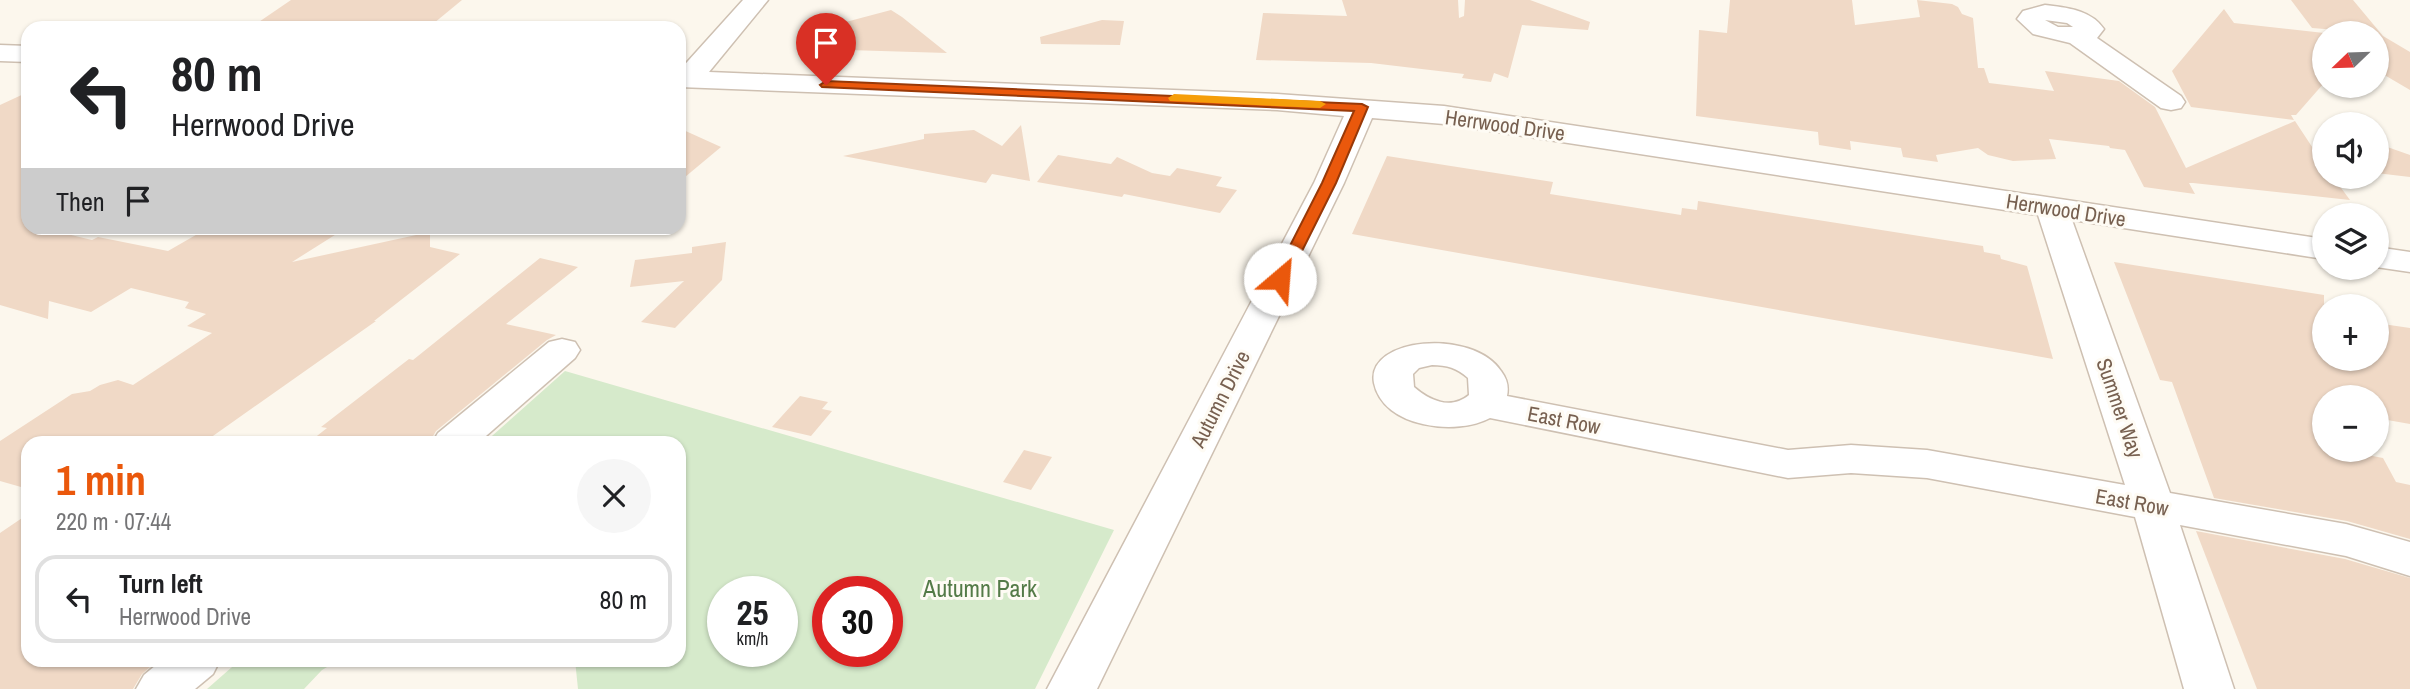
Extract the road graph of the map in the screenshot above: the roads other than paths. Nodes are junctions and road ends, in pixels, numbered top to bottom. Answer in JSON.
{"nodes":[{"id":1,"x":756,"y":0,"type":"edge"},
{"id":2,"x":2053,"y":6,"type":"edge"},
{"id":3,"x":720,"y":43,"type":"junction"},
{"id":4,"x":0,"y":53,"type":"edge"},
{"id":5,"x":21,"y":54,"type":"edge"},
{"id":6,"x":686,"y":78,"type":"edge"},
{"id":7,"x":686,"y":80,"type":"edge"},
{"id":8,"x":773,"y":83,"type":"junction"},
{"id":9,"x":2171,"y":102,"type":"dead end"},
{"id":10,"x":1362,"y":107,"type":"junction"},
{"id":11,"x":2052,"y":208,"type":"junction"},
{"id":12,"x":2312,"y":247,"type":"edge"},
{"id":13,"x":2389,"y":259,"type":"edge"},
{"id":14,"x":2410,"y":262,"type":"edge"},
{"id":15,"x":562,"y":350,"type":"dead end"},
{"id":16,"x":1487,"y":393,"type":"dead end"},
{"id":17,"x":460,"y":436,"type":"edge"},
{"id":18,"x":2153,"y":506,"type":"junction"},
{"id":19,"x":2410,"y":559,"type":"edge"},
{"id":20,"x":188,"y":667,"type":"edge"},
{"id":21,"x":162,"y":689,"type":"edge"},
{"id":22,"x":1072,"y":689,"type":"edge"},
{"id":23,"x":2209,"y":689,"type":"edge"}],
"edges":[{"from":1,"to":3,"type":"street"},
{"from":2,"to":9,"type":"street"},
{"from":3,"to":6,"type":"street"},
{"from":3,"to":8,"type":"street"},
{"from":4,"to":5,"type":"street"},
{"from":7,"to":8,"type":"street","name":"Herrwood Drive"},
{"from":8,"to":10,"type":"street","name":"Herrwood Drive"},
{"from":10,"to":11,"type":"street","name":"Herrwood Drive"},
{"from":10,"to":22,"type":"street","name":"Autumn Drive"},
{"from":11,"to":12,"type":"street","name":"Herrwood Drive"},
{"from":11,"to":18,"type":"street","name":"Summer Way"},
{"from":13,"to":14,"type":"street"},
{"from":15,"to":17,"type":"street"},
{"from":16,"to":18,"type":"street","name":"East Row"},
{"from":18,"to":19,"type":"street","name":"East Row"},
{"from":18,"to":23,"type":"street","name":"Summer Way"},
{"from":20,"to":21,"type":"street"}]}
